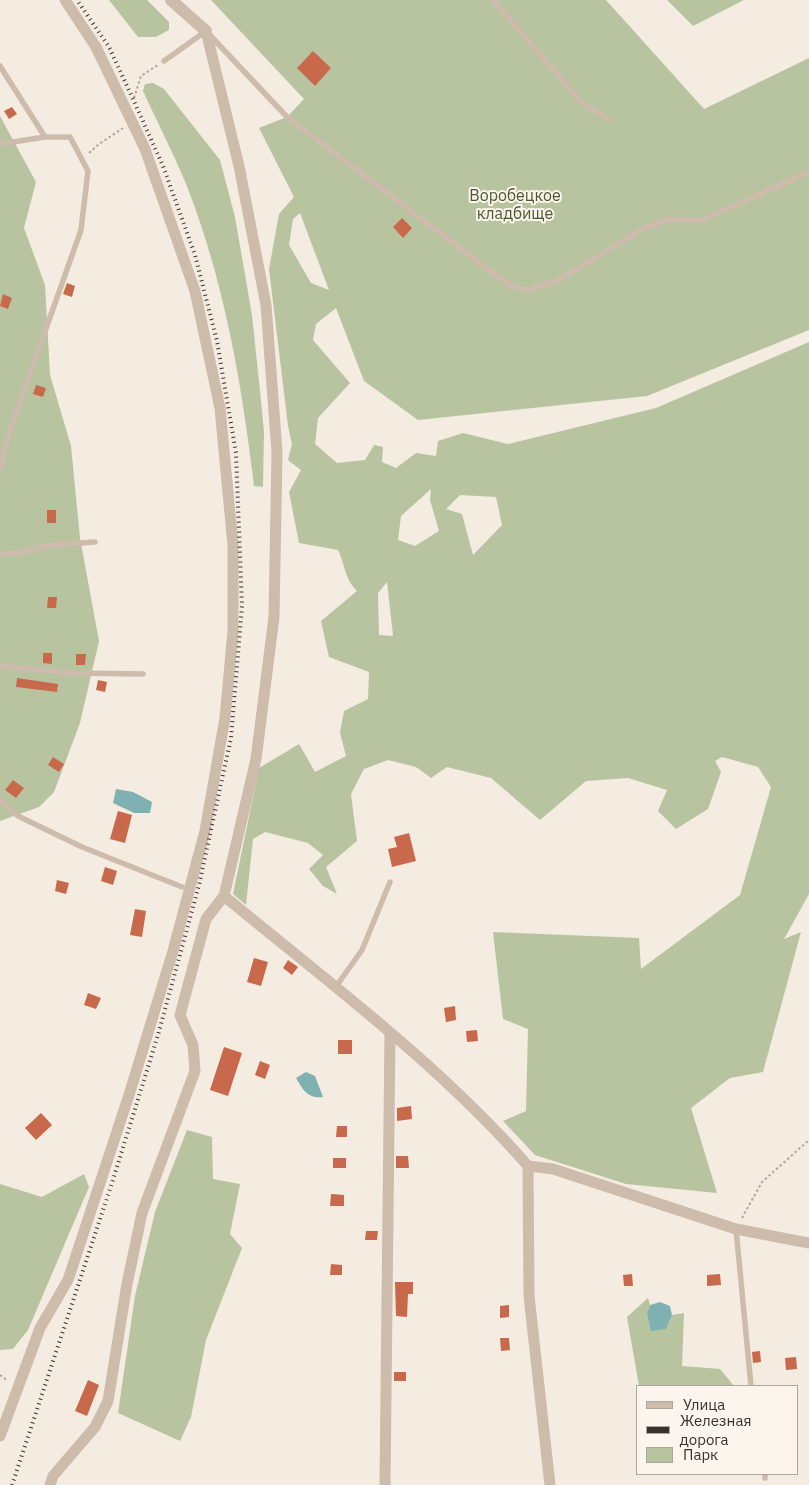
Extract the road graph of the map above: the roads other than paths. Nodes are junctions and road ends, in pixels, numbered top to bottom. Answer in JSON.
{"nodes":[{"id":1,"x":66,"y":0,"type":"edge"},
{"id":2,"x":171,"y":0,"type":"edge"},
{"id":3,"x":493,"y":0,"type":"edge"},
{"id":4,"x":206,"y":31,"type":"junction"},
{"id":5,"x":164,"y":61,"type":"dead end"},
{"id":6,"x":0,"y":66,"type":"edge"},
{"id":7,"x":610,"y":120,"type":"dead end"},
{"id":8,"x":45,"y":137,"type":"junction"},
{"id":9,"x":0,"y":144,"type":"edge"},
{"id":10,"x":809,"y":172,"type":"edge"},
{"id":11,"x":0,"y":468,"type":"edge"},
{"id":12,"x":95,"y":542,"type":"dead end"},
{"id":13,"x":0,"y":554,"type":"edge"},
{"id":14,"x":0,"y":666,"type":"edge"},
{"id":15,"x":143,"y":674,"type":"dead end"},
{"id":16,"x":0,"y":800,"type":"edge"},
{"id":17,"x":390,"y":882,"type":"dead end"},
{"id":18,"x":182,"y":887,"type":"dead end"},
{"id":19,"x":224,"y":896,"type":"junction"},
{"id":20,"x":335,"y":988,"type":"junction"},
{"id":21,"x":390,"y":1032,"type":"junction"},
{"id":22,"x":528,"y":1166,"type":"junction"},
{"id":23,"x":736,"y":1229,"type":"junction"},
{"id":24,"x":809,"y":1243,"type":"edge"},
{"id":25,"x":751,"y":1385,"type":"edge"},
{"id":26,"x":0,"y":1436,"type":"edge"},
{"id":27,"x":50,"y":1485,"type":"edge"},
{"id":28,"x":385,"y":1485,"type":"edge"},
{"id":29,"x":550,"y":1485,"type":"edge"}],
"edges":[{"from":1,"to":26,"type":"street"},
{"from":2,"to":4,"type":"street"},
{"from":3,"to":7,"type":"lane"},
{"from":4,"to":5,"type":"lane"},
{"from":4,"to":10,"type":"lane"},
{"from":4,"to":19,"type":"street"},
{"from":6,"to":8,"type":"lane"},
{"from":8,"to":9,"type":"lane"},
{"from":8,"to":11,"type":"lane"},
{"from":12,"to":13,"type":"lane"},
{"from":14,"to":15,"type":"lane"},
{"from":16,"to":18,"type":"lane"},
{"from":17,"to":20,"type":"lane"},
{"from":19,"to":20,"type":"street"},
{"from":19,"to":27,"type":"street"},
{"from":20,"to":21,"type":"street"},
{"from":21,"to":22,"type":"street"},
{"from":21,"to":28,"type":"street"},
{"from":22,"to":23,"type":"street"},
{"from":22,"to":29,"type":"street"},
{"from":23,"to":24,"type":"street"},
{"from":23,"to":25,"type":"lane"}]}
